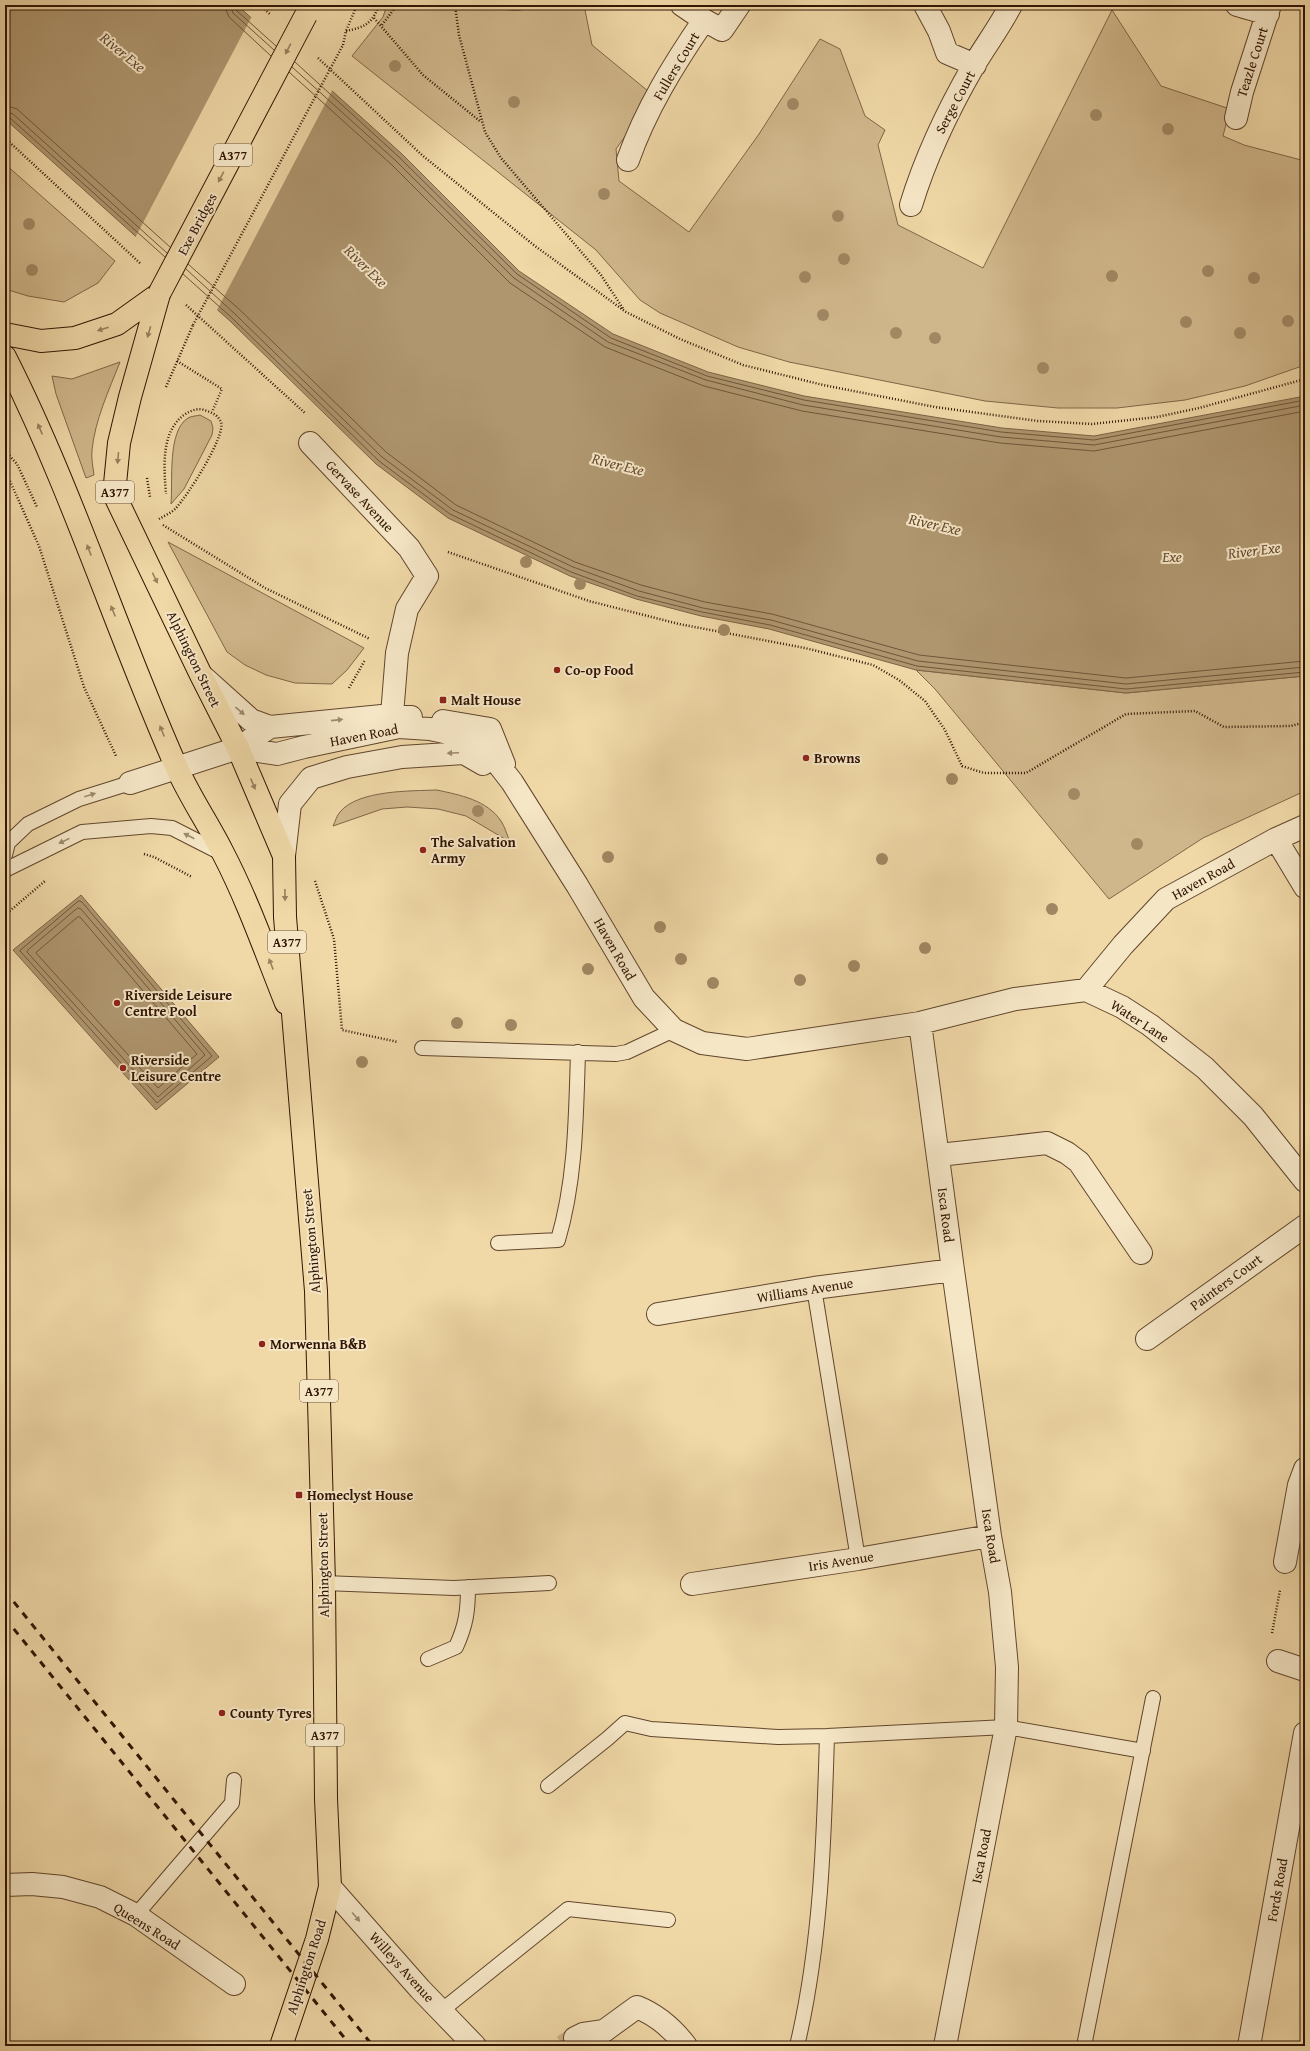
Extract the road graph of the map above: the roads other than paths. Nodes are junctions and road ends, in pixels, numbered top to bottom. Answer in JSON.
{"nodes":[{"id":1,"x":682,"y":5,"type":"edge"},
{"id":2,"x":739,"y":5,"type":"edge"},
{"id":3,"x":925,"y":5,"type":"edge"},
{"id":4,"x":1011,"y":5,"type":"edge"},
{"id":5,"x":1237,"y":5,"type":"edge"},
{"id":6,"x":309,"y":10,"type":"edge"},
{"id":7,"x":1269,"y":10,"type":"edge"},
{"id":8,"x":704,"y":20,"type":"junction"},
{"id":9,"x":974,"y":65,"type":"junction"},
{"id":10,"x":1236,"y":118,"type":"dead end"},
{"id":11,"x":628,"y":160,"type":"dead end"},
{"id":12,"x":911,"y":205,"type":"dead end"},
{"id":13,"x":160,"y":294,"type":"junction"},
{"id":14,"x":5,"y":334,"type":"edge"},
{"id":15,"x":5,"y":357,"type":"edge"},
{"id":16,"x":310,"y":443,"type":"dead end"},
{"id":17,"x":201,"y":675,"type":"junction"},
{"id":18,"x":392,"y":715,"type":"junction"},
{"id":19,"x":270,"y":727,"type":"junction"},
{"id":20,"x":238,"y":748,"type":"junction"},
{"id":21,"x":176,"y":767,"type":"junction"},
{"id":22,"x":512,"y":782,"type":"junction"},
{"id":23,"x":130,"y":783,"type":"joint"},
{"id":24,"x":1305,"y":826,"type":"edge"},
{"id":25,"x":1276,"y":839,"type":"junction"},
{"id":26,"x":224,"y":854,"type":"junction"},
{"id":27,"x":5,"y":855,"type":"edge"},
{"id":28,"x":284,"y":856,"type":"junction"},
{"id":29,"x":5,"y":870,"type":"edge"},
{"id":30,"x":1305,"y":887,"type":"edge"},
{"id":31,"x":1086,"y":990,"type":"junction"},
{"id":32,"x":920,"y":1023,"type":"junction"},
{"id":33,"x":295,"y":1027,"type":"junction"},
{"id":34,"x":674,"y":1030,"type":"junction"},
{"id":35,"x":422,"y":1048,"type":"road end"},
{"id":36,"x":578,"y":1052,"type":"junction"},
{"id":37,"x":939,"y":1155,"type":"junction"},
{"id":38,"x":1305,"y":1181,"type":"edge"},
{"id":39,"x":1305,"y":1226,"type":"edge"},
{"id":40,"x":498,"y":1243,"type":"dead end"},
{"id":41,"x":1141,"y":1253,"type":"dead end"},
{"id":42,"x":953,"y":1270,"type":"junction"},
{"id":43,"x":814,"y":1288,"type":"junction"},
{"id":44,"x":658,"y":1314,"type":"dead end"},
{"id":45,"x":1148,"y":1339,"type":"dead end"},
{"id":46,"x":1305,"y":1468,"type":"edge"},
{"id":47,"x":1299,"y":1522,"type":"edge"},
{"id":48,"x":990,"y":1536,"type":"junction"},
{"id":49,"x":858,"y":1559,"type":"junction"},
{"id":50,"x":1285,"y":1562,"type":"road end"},
{"id":51,"x":324,"y":1583,"type":"junction"},
{"id":52,"x":549,"y":1583,"type":"dead end"},
{"id":53,"x":692,"y":1584,"type":"dead end"},
{"id":54,"x":468,"y":1587,"type":"junction"},
{"id":55,"x":428,"y":1659,"type":"dead end"},
{"id":56,"x":1278,"y":1661,"type":"road end"},
{"id":57,"x":1305,"y":1670,"type":"edge"},
{"id":58,"x":1153,"y":1698,"type":"dead end"},
{"id":59,"x":1006,"y":1727,"type":"junction"},
{"id":60,"x":1305,"y":1733,"type":"edge"},
{"id":61,"x":827,"y":1736,"type":"junction"},
{"id":62,"x":1143,"y":1751,"type":"junction"},
{"id":63,"x":234,"y":1780,"type":"dead end"},
{"id":64,"x":548,"y":1786,"type":"dead end"},
{"id":65,"x":5,"y":1886,"type":"edge"},
{"id":66,"x":330,"y":1887,"type":"junction"},
{"id":67,"x":136,"y":1915,"type":"junction"},
{"id":68,"x":668,"y":1920,"type":"dead end"},
{"id":69,"x":234,"y":1984,"type":"dead end"},
{"id":70,"x":442,"y":2011,"type":"junction"},
{"id":71,"x":575,"y":2038,"type":"tunnel mouth"},
{"id":72,"x":281,"y":2046,"type":"edge"},
{"id":73,"x":475,"y":2046,"type":"edge"},
{"id":74,"x":686,"y":2046,"type":"edge"},
{"id":75,"x":797,"y":2046,"type":"edge"},
{"id":76,"x":945,"y":2046,"type":"edge"},
{"id":77,"x":1084,"y":2046,"type":"edge"},
{"id":78,"x":1250,"y":2046,"type":"edge"}],
"edges":[{"from":1,"to":8,"type":"street"},
{"from":2,"to":8,"type":"street","name":"Fullers Court"},
{"from":3,"to":9,"type":"street"},
{"from":4,"to":9,"type":"street","name":"Serge Court"},
{"from":5,"to":7,"type":"street"},
{"from":6,"to":13,"type":"highway","name":"Exe Bridges","number":"A377","one_way":true,"bridge":true},
{"from":7,"to":10,"type":"street","name":"Teazle Court"},
{"from":8,"to":11,"type":"street","name":"Fullers Court"},
{"from":9,"to":12,"type":"street","name":"Serge Court"},
{"from":13,"to":14,"type":"highway","name":"Exe Bridges","number":"A377","one_way":true},
{"from":13,"to":17,"type":"highway","name":"Alphington Street","number":"A377","one_way":true},
{"from":21,"to":15,"type":"highway","name":"Alphington Street","number":"A377","one_way":true},
{"from":16,"to":18,"type":"street","name":"Gervase Avenue"},
{"from":17,"to":19,"type":"street","name":"Haven Road","one_way":true},
{"from":17,"to":20,"type":"highway","name":"Alphington Street","number":"A377"},
{"from":19,"to":18,"type":"street","name":"Haven Road","one_way":true},
{"from":18,"to":22,"type":"street","name":"Haven Road"},
{"from":19,"to":20,"type":"street","name":"Haven Road"},
{"from":20,"to":21,"type":"street"},
{"from":20,"to":22,"type":"street","name":"Haven Road"},
{"from":20,"to":28,"type":"highway","name":"Alphington Street","number":"A377","one_way":true},
{"from":21,"to":23,"type":"street"},
{"from":21,"to":26,"type":"highway","name":"Alphington Street","number":"A377"},
{"from":22,"to":28,"type":"street","name":"Haven Road","one_way":true},
{"from":22,"to":34,"type":"street","name":"Haven Road"},
{"from":27,"to":23,"type":"lane","one_way":true},
{"from":24,"to":25,"type":"street","name":"Haven Road"},
{"from":25,"to":30,"type":"street"},
{"from":25,"to":31,"type":"street","name":"Haven Road"},
{"from":26,"to":29,"type":"lane","one_way":true},
{"from":33,"to":26,"type":"highway","name":"Alphington Street","number":"A377","one_way":true},
{"from":28,"to":33,"type":"highway","name":"Alphington Street","number":"A377","one_way":true},
{"from":31,"to":32,"type":"street"},
{"from":31,"to":38,"type":"street","name":"Water Lane"},
{"from":32,"to":34,"type":"street","name":"Haven Road"},
{"from":32,"to":37,"type":"street","name":"Isca Road"},
{"from":33,"to":51,"type":"highway","name":"Alphington Street","number":"A377"},
{"from":34,"to":36,"type":"lane"},
{"from":35,"to":36,"type":"lane"},
{"from":36,"to":40,"type":"lane"},
{"from":37,"to":41,"type":"street"},
{"from":37,"to":42,"type":"street","name":"Isca Road"},
{"from":39,"to":45,"type":"street","name":"Painters Court"},
{"from":42,"to":43,"type":"street","name":"Williams Avenue"},
{"from":42,"to":48,"type":"street","name":"Isca Road"},
{"from":43,"to":44,"type":"street","name":"Williams Avenue"},
{"from":43,"to":49,"type":"lane"},
{"from":46,"to":47,"type":"street"},
{"from":47,"to":50,"type":"street"},
{"from":48,"to":49,"type":"street","name":"Iris Avenue"},
{"from":48,"to":59,"type":"street","name":"Isca Road"},
{"from":49,"to":53,"type":"street","name":"Iris Avenue"},
{"from":51,"to":54,"type":"lane"},
{"from":51,"to":66,"type":"highway","name":"Alphington Street","number":"A377"},
{"from":52,"to":54,"type":"lane"},
{"from":54,"to":55,"type":"lane"},
{"from":56,"to":57,"type":"street"},
{"from":58,"to":62,"type":"lane"},
{"from":59,"to":61,"type":"lane"},
{"from":59,"to":62,"type":"lane"},
{"from":59,"to":76,"type":"street","name":"Isca Road"},
{"from":60,"to":78,"type":"street","name":"Fords Road"},
{"from":61,"to":64,"type":"lane"},
{"from":61,"to":75,"type":"lane"},
{"from":62,"to":77,"type":"lane"},
{"from":63,"to":67,"type":"lane"},
{"from":65,"to":67,"type":"street","name":"Queens Road"},
{"from":66,"to":70,"type":"street","name":"Willeys Avenue","one_way":true},
{"from":66,"to":72,"type":"highway","name":"Alphington Road","number":"A377"},
{"from":67,"to":69,"type":"street","name":"Queens Road"},
{"from":68,"to":70,"type":"lane"},
{"from":70,"to":73,"type":"street","name":"Willeys Avenue"},
{"from":71,"to":74,"type":"street"}]}
